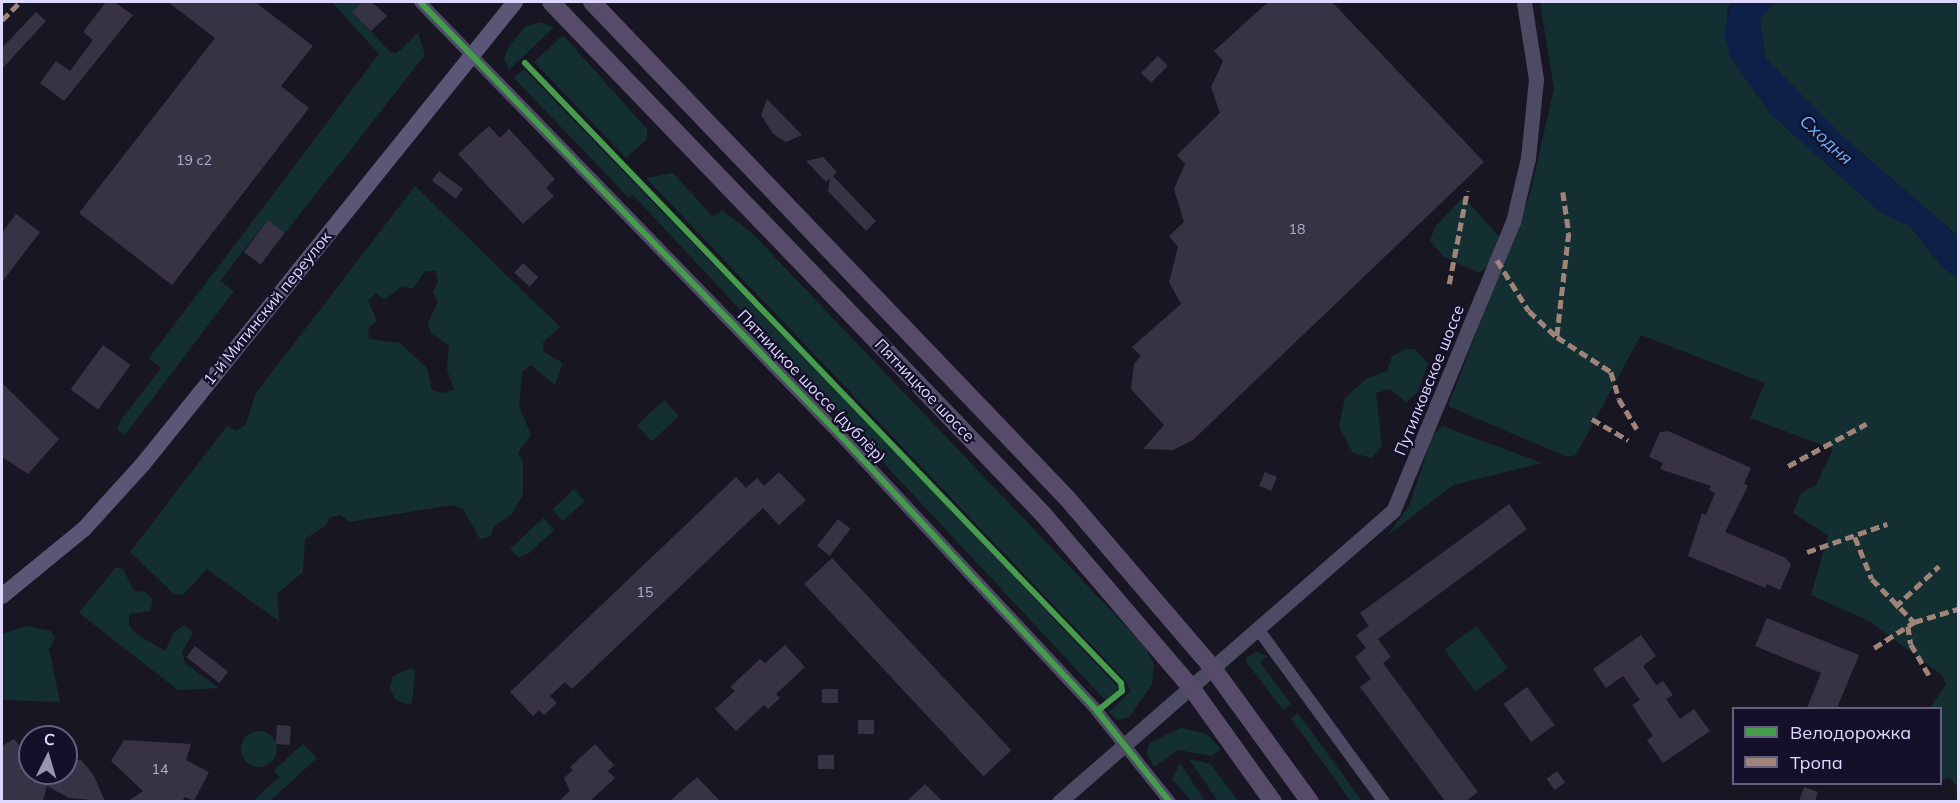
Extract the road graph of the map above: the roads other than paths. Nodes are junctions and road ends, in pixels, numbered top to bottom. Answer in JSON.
{"nodes":[{"id":1,"x":420,"y":2,"type":"edge"},
{"id":2,"x":515,"y":2,"type":"edge"},
{"id":3,"x":551,"y":2,"type":"edge"},
{"id":4,"x":592,"y":2,"type":"edge"},
{"id":5,"x":1524,"y":2,"type":"edge"},
{"id":6,"x":473,"y":54,"type":"junction"},
{"id":7,"x":2,"y":596,"type":"edge"},
{"id":8,"x":1258,"y":629,"type":"junction"},
{"id":9,"x":1212,"y":667,"type":"junction"},
{"id":10,"x":1190,"y":686,"type":"junction"},
{"id":11,"x":1124,"y":743,"type":"junction"},
{"id":12,"x":1059,"y":801,"type":"edge"},
{"id":13,"x":1170,"y":801,"type":"edge"},
{"id":14,"x":1273,"y":801,"type":"edge"},
{"id":15,"x":1310,"y":801,"type":"edge"},
{"id":16,"x":1384,"y":801,"type":"edge"}],
"edges":[{"from":1,"to":6,"type":"street","name":"Пятницкое шоссе (дублёр)"},
{"from":2,"to":6,"type":"main road","name":"1-й Митинский переулок"},
{"from":3,"to":10,"type":"main road","name":"Пятницкое шоссе"},
{"from":4,"to":9,"type":"main road","name":"Пятницкое шоссе"},
{"from":5,"to":8,"type":"street","name":"Путилковское шоссе"},
{"from":6,"to":7,"type":"main road","name":"1-й Митинский переулок"},
{"from":6,"to":11,"type":"street","name":"Пятницкое шоссе (дублёр)"},
{"from":8,"to":9,"type":"street","name":"Путилковское шоссе"},
{"from":8,"to":16,"type":"street"},
{"from":9,"to":10,"type":"street","name":"Путилковское шоссе"},
{"from":9,"to":15,"type":"main road","name":"Пятницкое шоссе"},
{"from":10,"to":11,"type":"street","name":"Путилковское шоссе"},
{"from":10,"to":14,"type":"main road","name":"Пятницкое шоссе"},
{"from":11,"to":12,"type":"street","name":"Путилковское шоссе"},
{"from":11,"to":13,"type":"street","name":"Пятницкое шоссе (дублёр)"}]}
